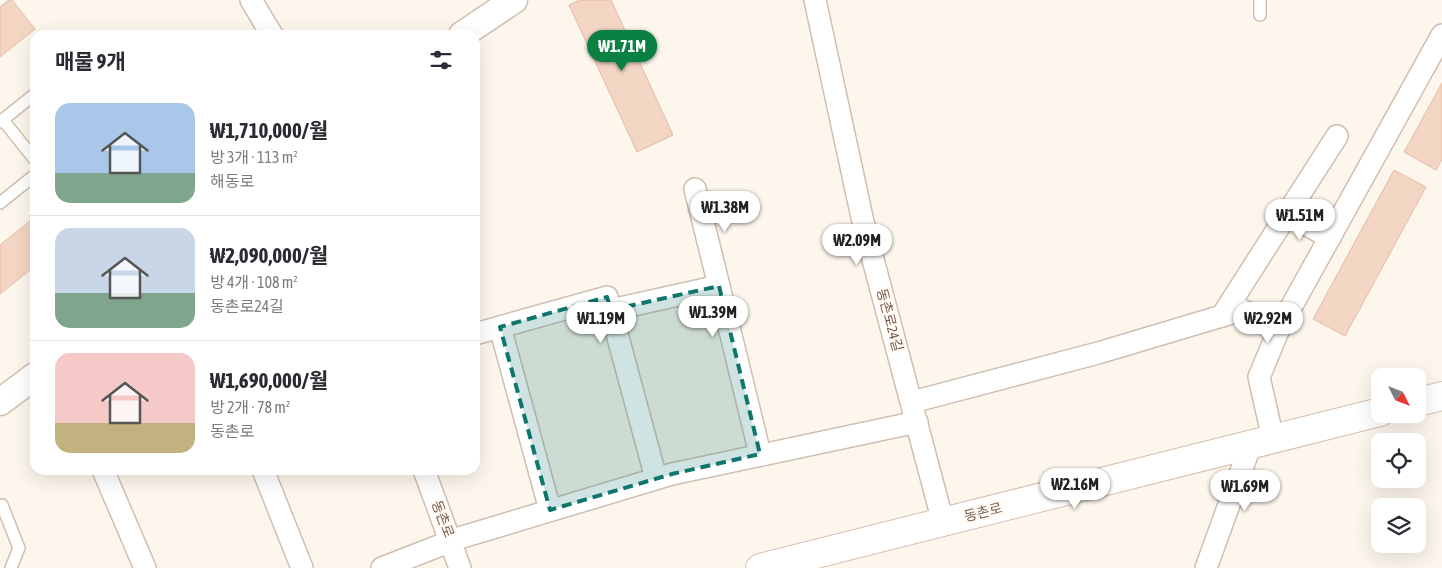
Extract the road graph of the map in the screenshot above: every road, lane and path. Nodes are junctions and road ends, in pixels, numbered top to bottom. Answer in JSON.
{"nodes":[{"id":1,"x":252,"y":0,"type":"edge"},
{"id":2,"x":514,"y":0,"type":"edge"},
{"id":3,"x":815,"y":0,"type":"edge"},
{"id":4,"x":1260,"y":0,"type":"edge"},
{"id":5,"x":1260,"y":15,"type":"dead end"},
{"id":6,"x":269,"y":30,"type":"edge"},
{"id":7,"x":469,"y":30,"type":"edge"},
{"id":8,"x":1442,"y":35,"type":"edge"},
{"id":9,"x":30,"y":98,"type":"edge"},
{"id":10,"x":2,"y":121,"type":"edge"},
{"id":11,"x":1337,"y":136,"type":"dead end"},
{"id":12,"x":30,"y":154,"type":"edge"},
{"id":13,"x":30,"y":179,"type":"edge"},
{"id":14,"x":695,"y":189,"type":"dead end"},
{"id":15,"x":0,"y":203,"type":"edge"},
{"id":16,"x":1288,"y":214,"type":"junction"},
{"id":17,"x":1330,"y":238,"type":"junction"},
{"id":18,"x":719,"y":286,"type":"junction"},
{"id":19,"x":610,"y":310,"type":"junction"},
{"id":20,"x":1222,"y":316,"type":"junction"},
{"id":21,"x":500,"y":327,"type":"junction"},
{"id":22,"x":1279,"y":329,"type":"junction"},
{"id":23,"x":480,"y":333,"type":"edge"},
{"id":24,"x":30,"y":380,"type":"edge"},
{"id":25,"x":1442,"y":396,"type":"edge"},
{"id":26,"x":1426,"y":400,"type":"edge"},
{"id":27,"x":0,"y":402,"type":"edge"},
{"id":28,"x":915,"y":412,"type":"junction"},
{"id":29,"x":1371,"y":414,"type":"edge"},
{"id":30,"x":1262,"y":442,"type":"junction"},
{"id":31,"x":760,"y":454,"type":"junction"},
{"id":32,"x":105,"y":475,"type":"edge"},
{"id":33,"x":265,"y":475,"type":"edge"},
{"id":34,"x":426,"y":475,"type":"edge"},
{"id":35,"x":656,"y":478,"type":"junction"},
{"id":36,"x":2,"y":505,"type":"dead end"},
{"id":37,"x":550,"y":510,"type":"junction"},
{"id":38,"x":943,"y":522,"type":"junction"},
{"id":39,"x":451,"y":540,"type":"junction"},
{"id":40,"x":812,"y":562,"type":"edge"},
{"id":41,"x":11,"y":568,"type":"edge"},
{"id":42,"x":145,"y":568,"type":"edge"},
{"id":43,"x":302,"y":568,"type":"edge"},
{"id":44,"x":382,"y":568,"type":"edge"},
{"id":45,"x":460,"y":568,"type":"edge"},
{"id":46,"x":760,"y":568,"type":"edge"},
{"id":47,"x":1206,"y":568,"type":"edge"}],
"edges":[{"from":1,"to":6,"type":"street"},
{"from":2,"to":7,"type":"street"},
{"from":3,"to":28,"type":"street","name":"동촌로24길"},
{"from":4,"to":5,"type":"lane"},
{"from":8,"to":17,"type":"street"},
{"from":9,"to":10,"type":"lane"},
{"from":10,"to":12,"type":"lane"},
{"from":11,"to":16,"type":"street"},
{"from":13,"to":15,"type":"lane"},
{"from":14,"to":18,"type":"street"},
{"from":16,"to":17,"type":"street"},
{"from":16,"to":20,"type":"street"},
{"from":17,"to":22,"type":"street"},
{"from":18,"to":19,"type":"street"},
{"from":18,"to":31,"type":"street"},
{"from":19,"to":21,"type":"street"},
{"from":19,"to":35,"type":"street"},
{"from":20,"to":22,"type":"street"},
{"from":20,"to":28,"type":"street"},
{"from":21,"to":23,"type":"street"},
{"from":21,"to":37,"type":"street"},
{"from":22,"to":30,"type":"street"},
{"from":24,"to":27,"type":"street"},
{"from":25,"to":26,"type":"main road"},
{"from":28,"to":31,"type":"street"},
{"from":28,"to":38,"type":"street","name":"동촌로24길"},
{"from":29,"to":30,"type":"main road","name":"동촌로"},
{"from":30,"to":38,"type":"main road","name":"동촌로"},
{"from":30,"to":47,"type":"street"},
{"from":31,"to":35,"type":"street"},
{"from":32,"to":42,"type":"street"},
{"from":33,"to":43,"type":"street"},
{"from":34,"to":39,"type":"street","name":"동촌로"},
{"from":35,"to":37,"type":"street"},
{"from":36,"to":41,"type":"lane"},
{"from":37,"to":39,"type":"street"},
{"from":38,"to":40,"type":"main road","name":"동촌로"},
{"from":39,"to":44,"type":"street"},
{"from":39,"to":45,"type":"street","name":"동촌로"},
{"from":40,"to":46,"type":"main road","name":"동촌로"}]}
